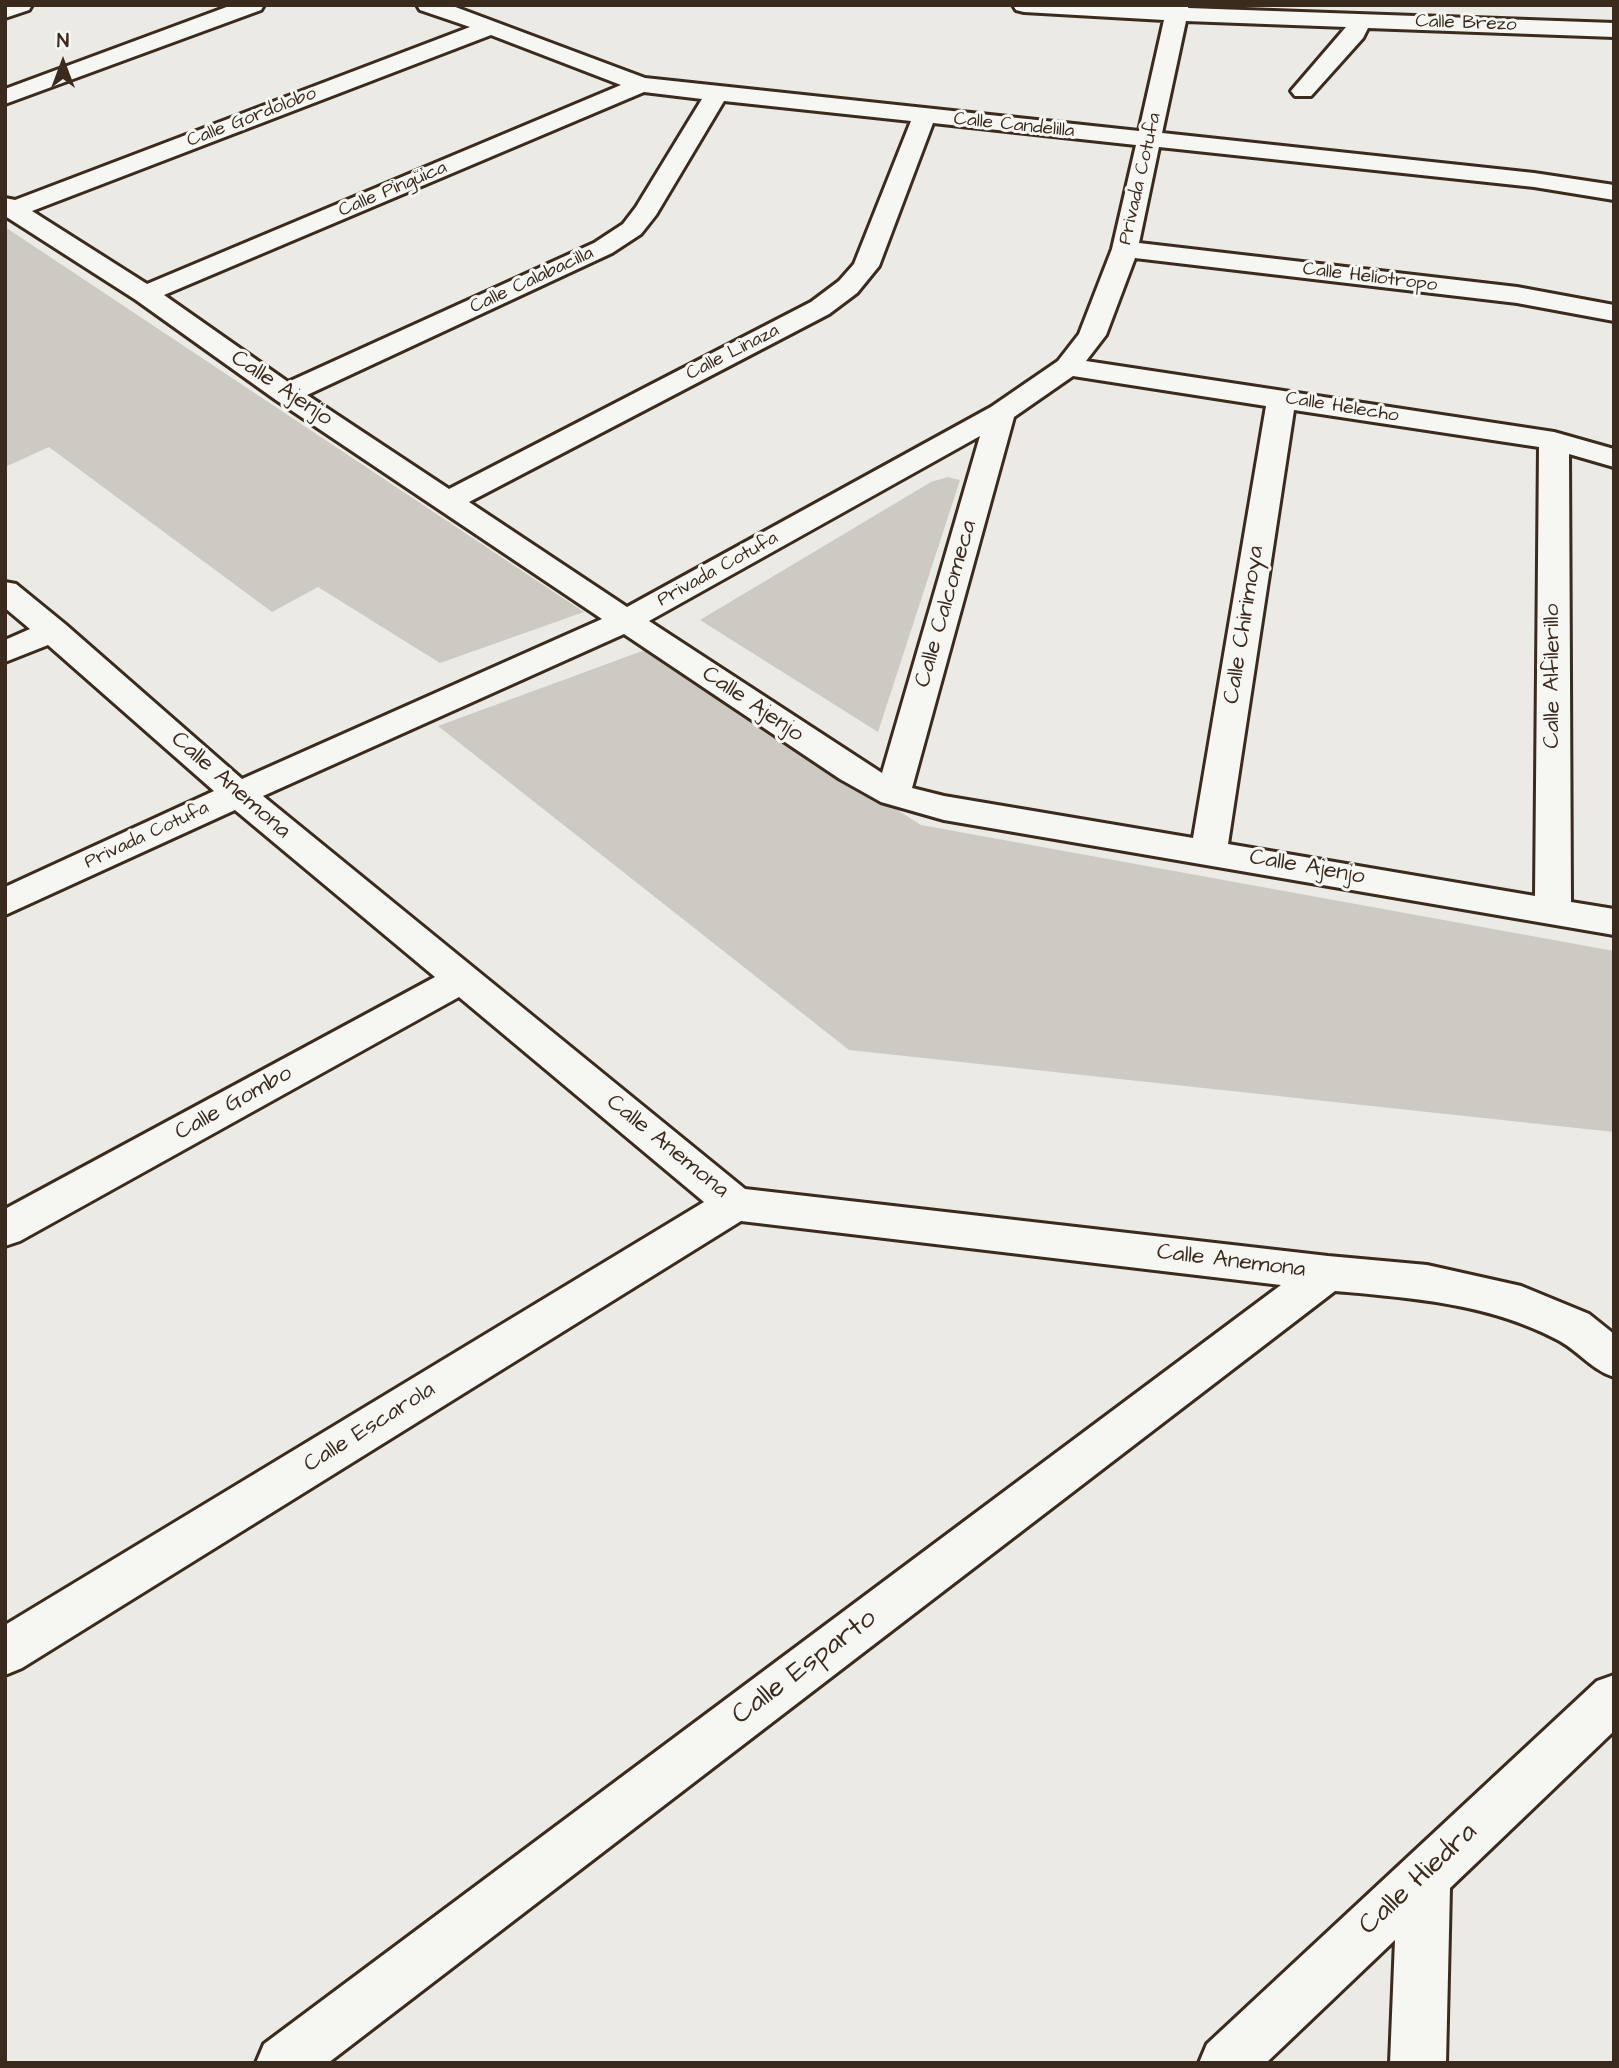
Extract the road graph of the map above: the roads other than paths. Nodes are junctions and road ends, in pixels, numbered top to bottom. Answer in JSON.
{"nodes":[{"id":1,"x":21,"y":5,"type":"edge"},
{"id":2,"x":253,"y":5,"type":"edge"},
{"id":3,"x":428,"y":5,"type":"edge"},
{"id":4,"x":1024,"y":5,"type":"edge"},
{"id":5,"x":1178,"y":10,"type":"edge"},
{"id":6,"x":5,"y":11,"type":"edge"},
{"id":7,"x":1360,"y":21,"type":"junction"},
{"id":8,"x":491,"y":27,"type":"junction"},
{"id":9,"x":1614,"y":30,"type":"edge"},
{"id":10,"x":641,"y":85,"type":"junction"},
{"id":11,"x":1303,"y":91,"type":"dead end"},
{"id":12,"x":716,"y":95,"type":"junction"},
{"id":13,"x":5,"y":97,"type":"edge"},
{"id":14,"x":924,"y":117,"type":"junction"},
{"id":15,"x":1150,"y":139,"type":"junction"},
{"id":16,"x":1614,"y":193,"type":"edge"},
{"id":17,"x":9,"y":207,"type":"edge"},
{"id":18,"x":1125,"y":249,"type":"junction"},
{"id":19,"x":145,"y":294,"type":"junction"},
{"id":20,"x":1614,"y":313,"type":"edge"},
{"id":21,"x":1068,"y":367,"type":"junction"},
{"id":22,"x":286,"y":394,"type":"junction"},
{"id":23,"x":1281,"y":399,"type":"junction"},
{"id":24,"x":1002,"y":413,"type":"junction"},
{"id":25,"x":1554,"y":442,"type":"junction"},
{"id":26,"x":1614,"y":458,"type":"edge"},
{"id":27,"x":449,"y":501,"type":"junction"},
{"id":28,"x":5,"y":591,"type":"edge"},
{"id":29,"x":625,"y":621,"type":"junction"},
{"id":30,"x":54,"y":631,"type":"junction"},
{"id":31,"x":5,"y":652,"type":"edge"},
{"id":32,"x":238,"y":794,"type":"junction"},
{"id":33,"x":894,"y":794,"type":"junction"},
{"id":34,"x":1209,"y":851,"type":"junction"},
{"id":35,"x":5,"y":902,"type":"edge"},
{"id":36,"x":1553,"y":911,"type":"junction"},
{"id":37,"x":1614,"y":922,"type":"edge"},
{"id":38,"x":462,"y":979,"type":"junction"},
{"id":39,"x":735,"y":1204,"type":"junction"},
{"id":40,"x":5,"y":1229,"type":"edge"},
{"id":41,"x":1328,"y":1273,"type":"junction"},
{"id":42,"x":1614,"y":1359,"type":"edge"},
{"id":43,"x":5,"y":1652,"type":"edge"},
{"id":44,"x":1614,"y":1698,"type":"edge"},
{"id":45,"x":1424,"y":1875,"type":"junction"},
{"id":46,"x":283,"y":2063,"type":"edge"},
{"id":47,"x":1226,"y":2063,"type":"edge"},
{"id":48,"x":1418,"y":2063,"type":"edge"}],
"edges":[{"from":1,"to":6,"type":"street"},
{"from":2,"to":13,"type":"street"},
{"from":3,"to":8,"type":"street","name":"Calle Candelilla"},
{"from":4,"to":5,"type":"street","name":"Calle Brezo"},
{"from":5,"to":7,"type":"street","name":"Calle Brezo"},
{"from":5,"to":15,"type":"street","name":"Privada Cotufa"},
{"from":7,"to":9,"type":"street","name":"Calle Brezo"},
{"from":7,"to":11,"type":"street"},
{"from":8,"to":10,"type":"street","name":"Calle Candelilla"},
{"from":8,"to":17,"type":"street","name":"Calle Gordolobo"},
{"from":10,"to":12,"type":"street","name":"Calle Candelilla"},
{"from":10,"to":19,"type":"street","name":"Calle Pingüica"},
{"from":12,"to":14,"type":"street","name":"Calle Candelilla"},
{"from":12,"to":22,"type":"street","name":"Calle Calabacilla"},
{"from":14,"to":15,"type":"street","name":"Calle Candelilla"},
{"from":14,"to":27,"type":"street","name":"Calle Linaza"},
{"from":15,"to":16,"type":"street","name":"Calle Candelilla"},
{"from":15,"to":18,"type":"street","name":"Privada Cotufa"},
{"from":17,"to":19,"type":"street","name":"Calle Ajenjo"},
{"from":18,"to":20,"type":"street","name":"Calle Heliotropo"},
{"from":18,"to":21,"type":"street","name":"Privada Cotufa"},
{"from":19,"to":22,"type":"street","name":"Calle Ajenjo"},
{"from":21,"to":23,"type":"street","name":"Calle Helecho"},
{"from":21,"to":24,"type":"street","name":"Privada Cotufa"},
{"from":22,"to":27,"type":"street","name":"Calle Ajenjo"},
{"from":23,"to":25,"type":"street","name":"Calle Helecho"},
{"from":23,"to":34,"type":"street","name":"Calle Chirimoya"},
{"from":24,"to":29,"type":"street","name":"Privada Cotufa"},
{"from":24,"to":33,"type":"street","name":"Calle Calcomeca"},
{"from":25,"to":26,"type":"street","name":"Calle Helecho"},
{"from":25,"to":36,"type":"street","name":"Calle Alfilerillo"},
{"from":27,"to":29,"type":"street","name":"Calle Ajenjo"},
{"from":28,"to":30,"type":"street","name":"Calle Anemona"},
{"from":29,"to":32,"type":"street","name":"Privada Cotufa"},
{"from":29,"to":33,"type":"street","name":"Calle Ajenjo"},
{"from":30,"to":31,"type":"street"},
{"from":30,"to":32,"type":"street","name":"Calle Anemona"},
{"from":32,"to":35,"type":"street","name":"Privada Cotufa"},
{"from":32,"to":38,"type":"street","name":"Calle Anemona"},
{"from":33,"to":34,"type":"street","name":"Calle Ajenjo"},
{"from":34,"to":36,"type":"street","name":"Calle Ajenjo"},
{"from":36,"to":37,"type":"street","name":"Calle Ajenjo"},
{"from":38,"to":39,"type":"street","name":"Calle Anemona"},
{"from":38,"to":40,"type":"street","name":"Calle Gombo"},
{"from":39,"to":41,"type":"street","name":"Calle Anemona"},
{"from":39,"to":43,"type":"street","name":"Calle Escarola"},
{"from":41,"to":42,"type":"street","name":"Calle Anemona"},
{"from":41,"to":46,"type":"street","name":"Calle Esparto"},
{"from":44,"to":45,"type":"street","name":"Calle Hiedra"},
{"from":45,"to":47,"type":"street","name":"Calle Hiedra"},
{"from":45,"to":48,"type":"street"}]}
